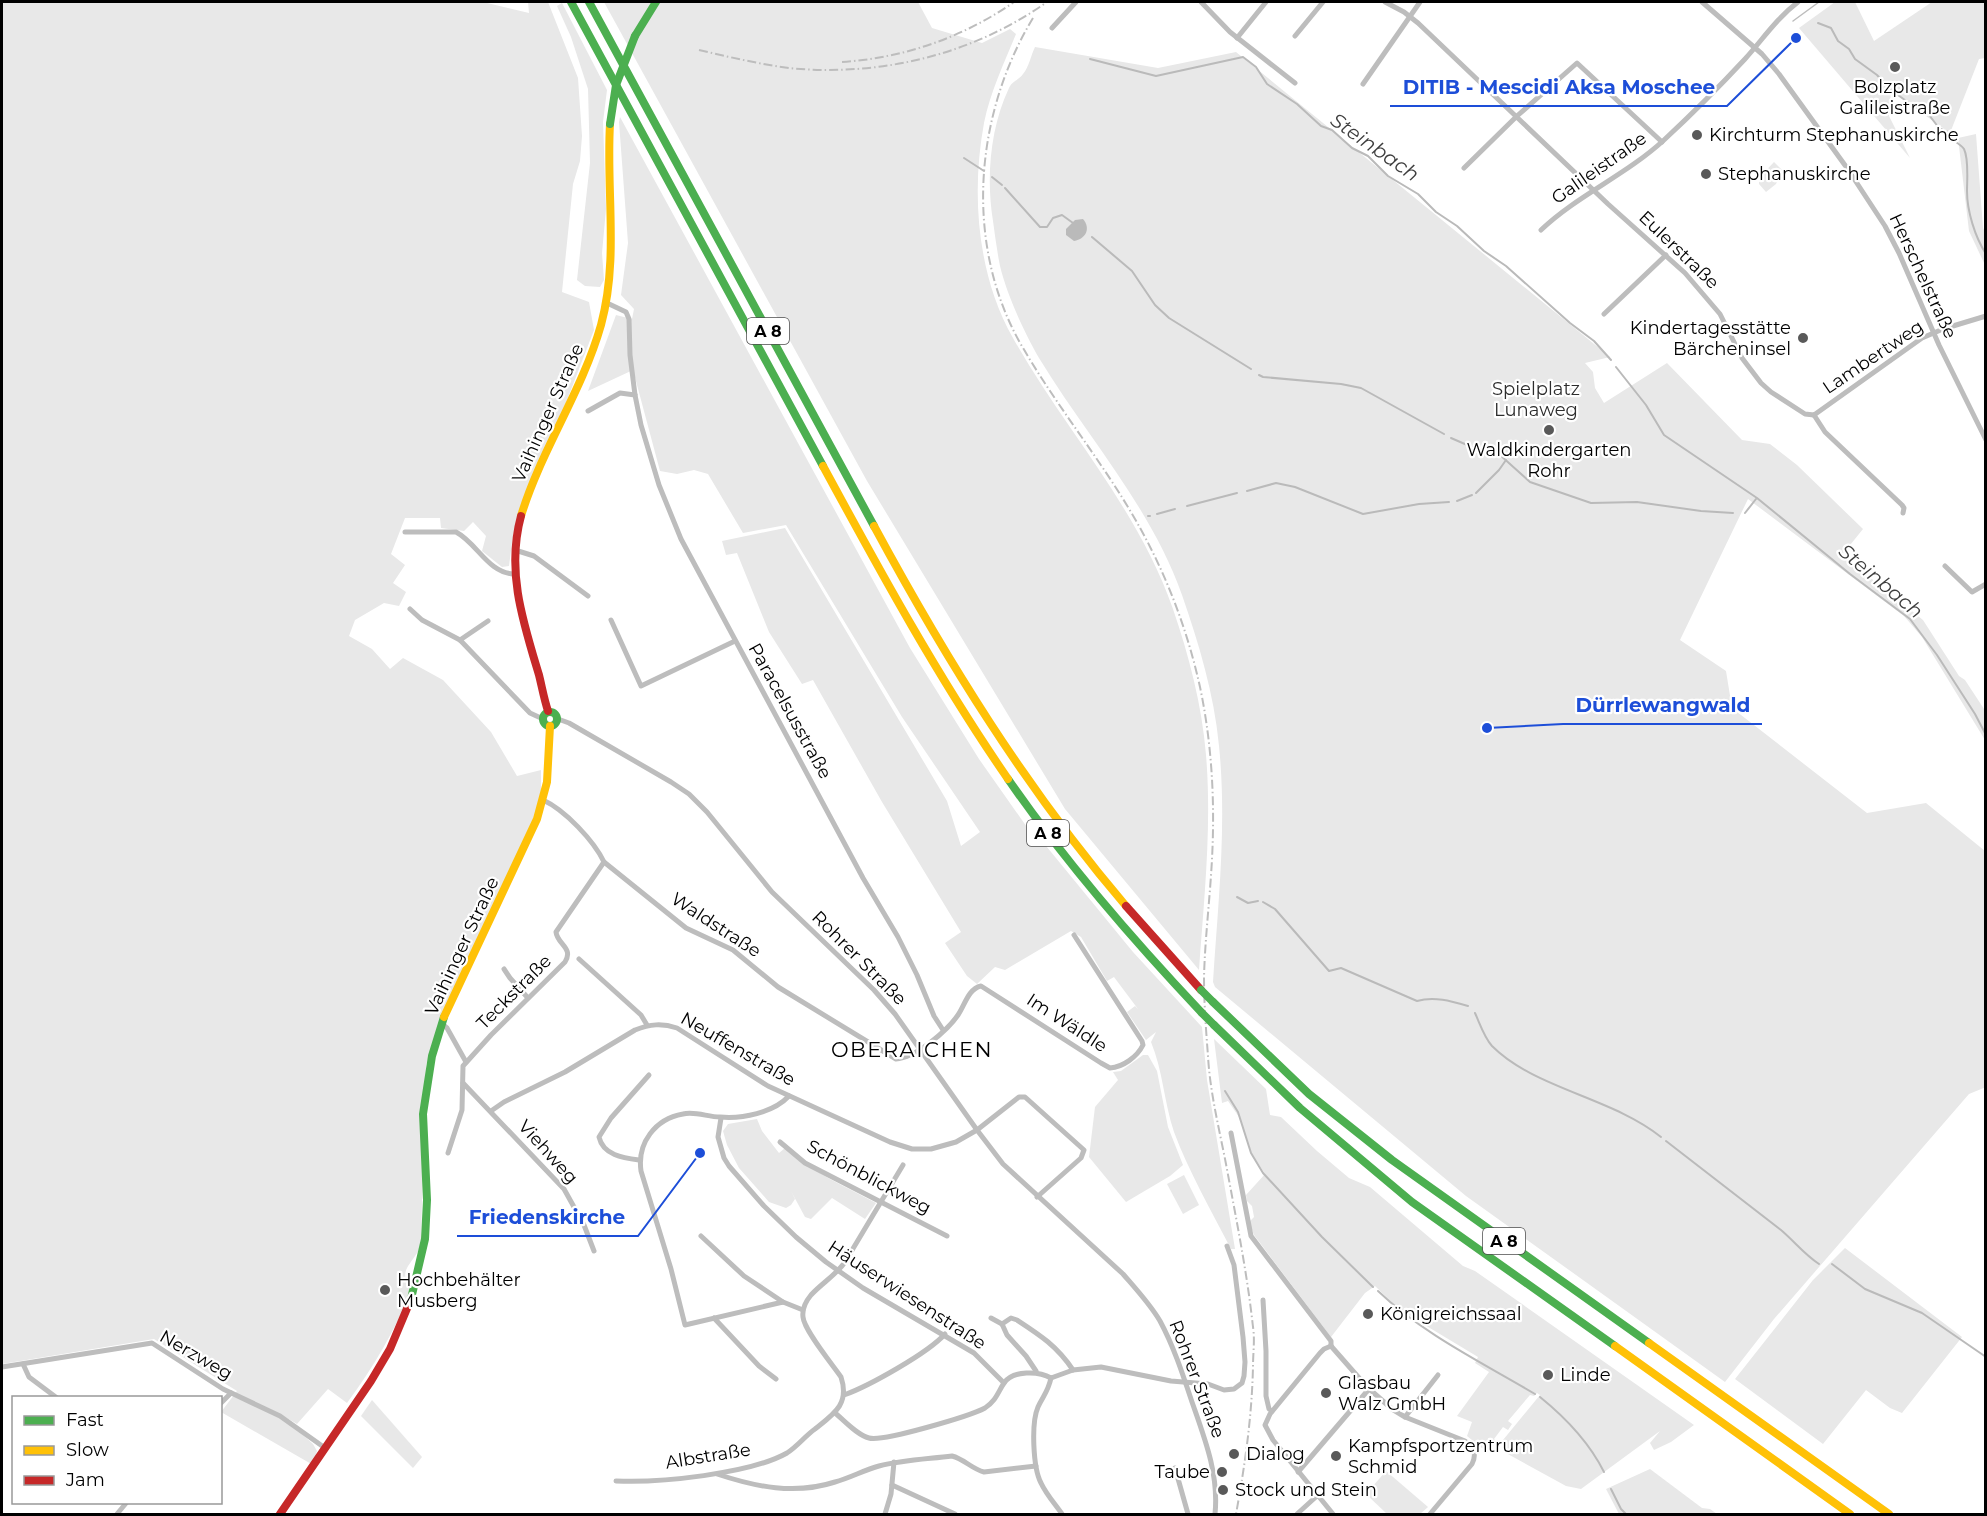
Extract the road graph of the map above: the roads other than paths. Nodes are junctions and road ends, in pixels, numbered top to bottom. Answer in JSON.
{"nodes":[{"id":1,"x":571,"y":2,"type":"edge"},
{"id":2,"x":589,"y":2,"type":"edge"},
{"id":3,"x":656,"y":2,"type":"edge"},
{"id":4,"x":1076,"y":2,"type":"edge"},
{"id":5,"x":1201,"y":2,"type":"edge"},
{"id":6,"x":1266,"y":2,"type":"edge"},
{"id":7,"x":1323,"y":2,"type":"edge"},
{"id":8,"x":1384,"y":2,"type":"edge"},
{"id":9,"x":1420,"y":2,"type":"edge"},
{"id":10,"x":1702,"y":2,"type":"edge"},
{"id":11,"x":1798,"y":2,"type":"edge"},
{"id":12,"x":1410,"y":17,"type":"junction"},
{"id":13,"x":1052,"y":28,"type":"dead end"},
{"id":14,"x":1295,"y":36,"type":"dead end"},
{"id":15,"x":1236,"y":38,"type":"junction"},
{"id":16,"x":1754,"y":47,"type":"junction"},
{"id":17,"x":1295,"y":83,"type":"dead end"},
{"id":18,"x":1363,"y":84,"type":"dead end"},
{"id":19,"x":1517,"y":116,"type":"junction"},
{"id":20,"x":1662,"y":142,"type":"junction"},
{"id":21,"x":1464,"y":168,"type":"dead end"},
{"id":22,"x":1595,"y":191,"type":"junction"},
{"id":23,"x":1541,"y":230,"type":"dead end"},
{"id":24,"x":1666,"y":255,"type":"junction"},
{"id":25,"x":607,"y":303,"type":"junction"},
{"id":26,"x":1604,"y":314,"type":"dead end"},
{"id":27,"x":1986,"y":316,"type":"edge"},
{"id":28,"x":1933,"y":333,"type":"junction"},
{"id":29,"x":635,"y":395,"type":"junction"},
{"id":30,"x":588,"y":411,"type":"dead end"},
{"id":31,"x":1814,"y":416,"type":"junction"},
{"id":32,"x":1986,"y":440,"type":"edge"},
{"id":33,"x":1903,"y":513,"type":"dead end"},
{"id":34,"x":405,"y":532,"type":"dead end"},
{"id":35,"x":515,"y":550,"type":"junction"},
{"id":36,"x":1945,"y":566,"type":"dead end"},
{"id":37,"x":514,"y":574,"type":"junction"},
{"id":38,"x":1986,"y":584,"type":"edge"},
{"id":39,"x":588,"y":596,"type":"dead end"},
{"id":40,"x":410,"y":609,"type":"dead end"},
{"id":41,"x":611,"y":620,"type":"dead end"},
{"id":42,"x":488,"y":621,"type":"dead end"},
{"id":43,"x":460,"y":640,"type":"junction"},
{"id":44,"x":735,"y":641,"type":"junction"},
{"id":45,"x":548,"y":711,"type":"junction"},
{"id":46,"x":543,"y":719,"type":"junction"},
{"id":47,"x":558,"y":719,"type":"junction"},
{"id":48,"x":550,"y":726,"type":"junction"},
{"id":49,"x":543,"y":800,"type":"junction"},
{"id":50,"x":604,"y":862,"type":"junction"},
{"id":51,"x":1074,"y":935,"type":"dead end"},
{"id":52,"x":579,"y":959,"type":"dead end"},
{"id":53,"x":504,"y":969,"type":"dead end"},
{"id":54,"x":528,"y":998,"type":"junction"},
{"id":55,"x":441,"y":1023,"type":"junction"},
{"id":56,"x":647,"y":1025,"type":"junction"},
{"id":57,"x":943,"y":1030,"type":"junction"},
{"id":58,"x":921,"y":1049,"type":"junction"},
{"id":59,"x":466,"y":1062,"type":"junction"},
{"id":60,"x":649,"y":1075,"type":"dead end"},
{"id":61,"x":464,"y":1083,"type":"junction"},
{"id":62,"x":789,"y":1096,"type":"junction"},
{"id":63,"x":491,"y":1111,"type":"junction"},
{"id":64,"x":721,"y":1118,"type":"junction"},
{"id":65,"x":977,"y":1130,"type":"junction"},
{"id":66,"x":1231,"y":1133,"type":"dead end"},
{"id":67,"x":780,"y":1142,"type":"dead end"},
{"id":68,"x":448,"y":1153,"type":"dead end"},
{"id":69,"x":639,"y":1160,"type":"junction"},
{"id":70,"x":903,"y":1165,"type":"dead end"},
{"id":71,"x":1037,"y":1197,"type":"junction"},
{"id":72,"x":881,"y":1203,"type":"junction"},
{"id":73,"x":700,"y":1236,"type":"dead end"},
{"id":74,"x":947,"y":1236,"type":"dead end"},
{"id":75,"x":1227,"y":1246,"type":"dead end"},
{"id":76,"x":594,"y":1251,"type":"dead end"},
{"id":77,"x":838,"y":1271,"type":"junction"},
{"id":78,"x":1263,"y":1300,"type":"dead end"},
{"id":79,"x":783,"y":1302,"type":"junction"},
{"id":80,"x":803,"y":1310,"type":"junction"},
{"id":81,"x":714,"y":1318,"type":"junction"},
{"id":82,"x":991,"y":1318,"type":"dead end"},
{"id":83,"x":1002,"y":1324,"type":"junction"},
{"id":84,"x":945,"y":1334,"type":"junction"},
{"id":85,"x":1331,"y":1346,"type":"junction"},
{"id":86,"x":23,"y":1364,"type":"junction"},
{"id":87,"x":2,"y":1367,"type":"edge"},
{"id":88,"x":1073,"y":1370,"type":"junction"},
{"id":89,"x":1036,"y":1371,"type":"junction"},
{"id":90,"x":1438,"y":1375,"type":"dead end"},
{"id":91,"x":1051,"y":1378,"type":"junction"},
{"id":92,"x":776,"y":1379,"type":"dead end"},
{"id":93,"x":1186,"y":1382,"type":"junction"},
{"id":94,"x":1004,"y":1383,"type":"junction"},
{"id":95,"x":1370,"y":1389,"type":"junction"},
{"id":96,"x":231,"y":1393,"type":"junction"},
{"id":97,"x":844,"y":1395,"type":"junction"},
{"id":98,"x":54,"y":1396,"type":"edge"},
{"id":99,"x":222,"y":1402,"type":"edge"},
{"id":100,"x":1272,"y":1412,"type":"junction"},
{"id":101,"x":835,"y":1413,"type":"junction"},
{"id":102,"x":1405,"y":1417,"type":"junction"},
{"id":103,"x":325,"y":1448,"type":"junction"},
{"id":104,"x":894,"y":1462,"type":"junction"},
{"id":105,"x":1036,"y":1466,"type":"junction"},
{"id":106,"x":1175,"y":1468,"type":"dead end"},
{"id":107,"x":1298,"y":1472,"type":"junction"},
{"id":108,"x":716,"y":1473,"type":"junction"},
{"id":109,"x":616,"y":1481,"type":"dead end"},
{"id":110,"x":892,"y":1485,"type":"junction"},
{"id":111,"x":1318,"y":1495,"type":"junction"},
{"id":112,"x":280,"y":1515,"type":"edge"},
{"id":113,"x":885,"y":1515,"type":"edge"},
{"id":114,"x":954,"y":1515,"type":"edge"},
{"id":115,"x":1062,"y":1515,"type":"edge"},
{"id":116,"x":1188,"y":1515,"type":"edge"},
{"id":117,"x":1215,"y":1515,"type":"edge"},
{"id":118,"x":1297,"y":1515,"type":"edge"},
{"id":119,"x":1334,"y":1515,"type":"edge"},
{"id":120,"x":1430,"y":1515,"type":"edge"},
{"id":121,"x":1850,"y":1515,"type":"edge"},
{"id":122,"x":1889,"y":1515,"type":"edge"}],
"edges":[{"from":1,"to":121,"type":"main road","number":"A 8","bridge":true},
{"from":2,"to":122,"type":"main road","number":"A 8","bridge":true},
{"from":3,"to":25,"type":"main road","name":"Vaihinger Straße","bridge":true},
{"from":4,"to":13,"type":"street"},
{"from":5,"to":15,"type":"street"},
{"from":6,"to":15,"type":"street"},
{"from":7,"to":14,"type":"street"},
{"from":8,"to":12,"type":"street","name":"Eulerstraße"},
{"from":9,"to":12,"type":"street"},
{"from":10,"to":16,"type":"street","name":"Herschelstraße"},
{"from":11,"to":16,"type":"street","name":"Galileistraße"},
{"from":12,"to":18,"type":"street"},
{"from":12,"to":19,"type":"street","name":"Eulerstraße"},
{"from":15,"to":17,"type":"street"},
{"from":16,"to":20,"type":"street","name":"Galileistraße"},
{"from":16,"to":28,"type":"street","name":"Herschelstraße"},
{"from":19,"to":20,"type":"street"},
{"from":19,"to":21,"type":"street"},
{"from":19,"to":22,"type":"street","name":"Eulerstraße"},
{"from":20,"to":22,"type":"street","name":"Galileistraße"},
{"from":22,"to":23,"type":"street","name":"Galileistraße"},
{"from":22,"to":24,"type":"street","name":"Eulerstraße"},
{"from":24,"to":26,"type":"street"},
{"from":24,"to":31,"type":"street","name":"Eulerstraße"},
{"from":25,"to":29,"type":"street","name":"Paracelsusstraße"},
{"from":25,"to":35,"type":"main road","name":"Vaihinger Straße"},
{"from":27,"to":28,"type":"street","name":"Lambertweg"},
{"from":28,"to":31,"type":"street","name":"Lambertweg"},
{"from":28,"to":32,"type":"street","name":"Herschelstraße"},
{"from":29,"to":30,"type":"street"},
{"from":29,"to":44,"type":"street","name":"Paracelsusstraße"},
{"from":31,"to":33,"type":"street","name":"Eulerstraße"},
{"from":34,"to":37,"type":"street"},
{"from":35,"to":37,"type":"main road","name":"Vaihinger Straße"},
{"from":35,"to":39,"type":"street"},
{"from":36,"to":38,"type":"street"},
{"from":37,"to":45,"type":"main road","name":"Vaihinger Straße"},
{"from":40,"to":43,"type":"street"},
{"from":41,"to":44,"type":"street"},
{"from":42,"to":43,"type":"street"},
{"from":43,"to":46,"type":"street"},
{"from":44,"to":57,"type":"street","name":"Paracelsusstraße"},
{"from":45,"to":46,"type":"main road"},
{"from":45,"to":47,"type":"main road"},
{"from":46,"to":48,"type":"main road"},
{"from":47,"to":48,"type":"main road"},
{"from":47,"to":58,"type":"street","name":"Rohrer Straße"},
{"from":48,"to":49,"type":"main road","name":"Vaihinger Straße"},
{"from":49,"to":50,"type":"street","name":"Waldstraße"},
{"from":49,"to":55,"type":"main road","name":"Vaihinger Straße"},
{"from":50,"to":54,"type":"street","name":"Teckstraße"},
{"from":50,"to":58,"type":"street","name":"Waldstraße"},
{"from":51,"to":57,"type":"street","name":"Im Wäldle"},
{"from":52,"to":56,"type":"street"},
{"from":53,"to":54,"type":"street"},
{"from":54,"to":59,"type":"street","name":"Teckstraße"},
{"from":55,"to":59,"type":"street"},
{"from":55,"to":103,"type":"main road","name":"Vaihinger Straße"},
{"from":56,"to":62,"type":"street","name":"Neuffenstraße"},
{"from":56,"to":63,"type":"street"},
{"from":57,"to":58,"type":"street"},
{"from":58,"to":65,"type":"street","name":"Rohrer Straße"},
{"from":59,"to":61,"type":"street"},
{"from":60,"to":69,"type":"street"},
{"from":61,"to":63,"type":"street","name":"Viehweg"},
{"from":61,"to":68,"type":"street"},
{"from":62,"to":64,"type":"street"},
{"from":62,"to":65,"type":"street","name":"Neuffenstraße"},
{"from":63,"to":76,"type":"street","name":"Viehweg"},
{"from":64,"to":69,"type":"street"},
{"from":64,"to":77,"type":"street","name":"Häuserwiesenstraße"},
{"from":65,"to":71,"type":"street","name":"Rohrer Straße"},
{"from":65,"to":71,"type":"street","name":"Neuffenstraße"},
{"from":66,"to":85,"type":"street"},
{"from":67,"to":72,"type":"street","name":"Schönblickweg"},
{"from":69,"to":81,"type":"street"},
{"from":70,"to":72,"type":"street"},
{"from":71,"to":93,"type":"street","name":"Rohrer Straße"},
{"from":72,"to":74,"type":"street","name":"Schönblickweg"},
{"from":72,"to":77,"type":"street"},
{"from":73,"to":79,"type":"street"},
{"from":75,"to":93,"type":"street"},
{"from":77,"to":80,"type":"street"},
{"from":77,"to":84,"type":"street","name":"Häuserwiesenstraße"},
{"from":78,"to":100,"type":"street"},
{"from":79,"to":80,"type":"street"},
{"from":79,"to":81,"type":"street"},
{"from":80,"to":97,"type":"street"},
{"from":81,"to":92,"type":"street"},
{"from":82,"to":83,"type":"street"},
{"from":83,"to":88,"type":"street"},
{"from":83,"to":89,"type":"street"},
{"from":84,"to":94,"type":"street","name":"Häuserwiesenstraße"},
{"from":84,"to":97,"type":"street"},
{"from":85,"to":95,"type":"street"},
{"from":85,"to":100,"type":"street"},
{"from":86,"to":87,"type":"street","name":"Nerzweg"},
{"from":86,"to":96,"type":"street","name":"Nerzweg"},
{"from":86,"to":98,"type":"street"},
{"from":88,"to":91,"type":"street"},
{"from":88,"to":93,"type":"street"},
{"from":89,"to":91,"type":"street"},
{"from":89,"to":94,"type":"street"},
{"from":90,"to":102,"type":"street"},
{"from":91,"to":105,"type":"street"},
{"from":93,"to":117,"type":"street","name":"Rohrer Straße"},
{"from":94,"to":101,"type":"street"},
{"from":95,"to":102,"type":"street"},
{"from":95,"to":107,"type":"street"},
{"from":96,"to":99,"type":"street"},
{"from":96,"to":103,"type":"street","name":"Nerzweg"},
{"from":97,"to":101,"type":"street","name":"Albstraße"},
{"from":100,"to":107,"type":"street"},
{"from":101,"to":108,"type":"street","name":"Albstraße"},
{"from":102,"to":120,"type":"street"},
{"from":103,"to":112,"type":"main road","name":"Vaihinger Straße"},
{"from":104,"to":105,"type":"street"},
{"from":104,"to":108,"type":"street"},
{"from":104,"to":110,"type":"street"},
{"from":105,"to":115,"type":"street"},
{"from":106,"to":116,"type":"street"},
{"from":107,"to":111,"type":"street"},
{"from":108,"to":109,"type":"street","name":"Albstraße"},
{"from":110,"to":113,"type":"street"},
{"from":110,"to":114,"type":"street"},
{"from":111,"to":118,"type":"street"},
{"from":111,"to":119,"type":"street"}]}
